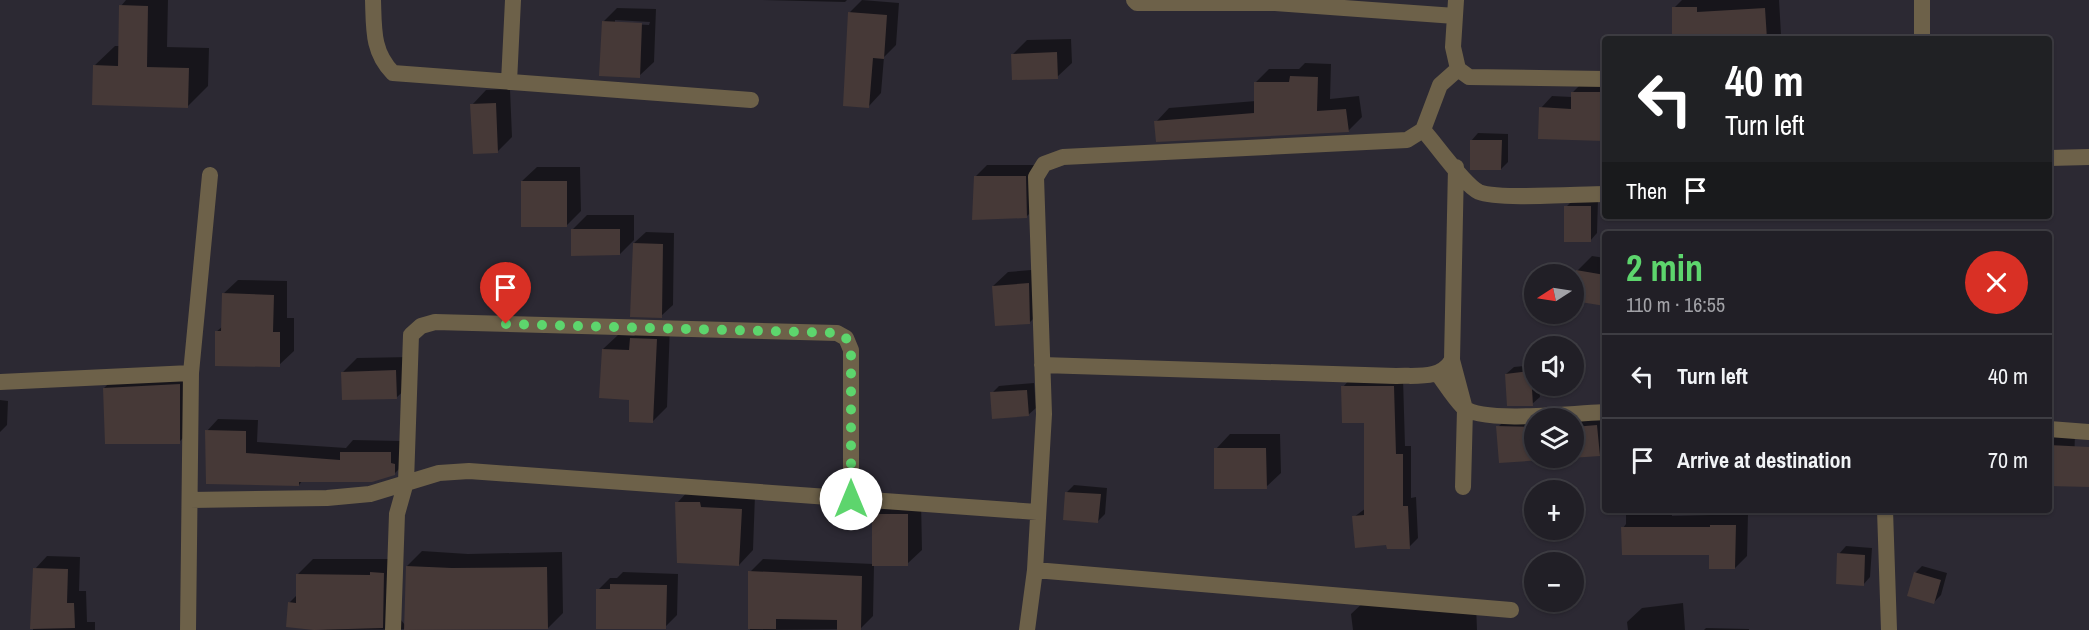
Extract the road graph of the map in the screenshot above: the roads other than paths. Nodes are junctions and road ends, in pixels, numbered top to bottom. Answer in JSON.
{"nodes":[{"id":1,"x":373,"y":0,"type":"edge"},
{"id":2,"x":513,"y":0,"type":"edge"},
{"id":3,"x":1134,"y":0,"type":"edge"},
{"id":4,"x":1922,"y":0,"type":"edge"},
{"id":5,"x":1456,"y":8,"type":"edge"},
{"id":6,"x":1922,"y":36,"type":"edge"},
{"id":7,"x":1458,"y":69,"type":"junction"},
{"id":8,"x":1602,"y":79,"type":"edge"},
{"id":9,"x":509,"y":82,"type":"junction"},
{"id":10,"x":751,"y":100,"type":"dead end"},
{"id":11,"x":1423,"y":130,"type":"junction"},
{"id":12,"x":2089,"y":157,"type":"edge"},
{"id":13,"x":2052,"y":158,"type":"edge"},
{"id":14,"x":1456,"y":167,"type":"junction"},
{"id":15,"x":210,"y":175,"type":"dead end"},
{"id":16,"x":1602,"y":194,"type":"edge"},
{"id":17,"x":1452,"y":360,"type":"junction"},
{"id":18,"x":1042,"y":365,"type":"junction"},
{"id":19,"x":191,"y":373,"type":"junction"},
{"id":20,"x":1438,"y":374,"type":"junction"},
{"id":21,"x":0,"y":381,"type":"edge"},
{"id":22,"x":1465,"y":409,"type":"junction"},
{"id":23,"x":1602,"y":412,"type":"edge"},
{"id":24,"x":2052,"y":429,"type":"edge"},
{"id":25,"x":2089,"y":432,"type":"edge"},
{"id":26,"x":406,"y":482,"type":"junction"},
{"id":27,"x":1463,"y":487,"type":"dead end"},
{"id":28,"x":851,"y":499,"type":"junction"},
{"id":29,"x":190,"y":500,"type":"junction"},
{"id":30,"x":1037,"y":512,"type":"junction"},
{"id":31,"x":1885,"y":513,"type":"edge"},
{"id":32,"x":1035,"y":570,"type":"junction"},
{"id":33,"x":1511,"y":610,"type":"dead end"},
{"id":34,"x":189,"y":630,"type":"edge"},
{"id":35,"x":393,"y":630,"type":"edge"},
{"id":36,"x":1027,"y":630,"type":"edge"},
{"id":37,"x":1889,"y":630,"type":"edge"}],
"edges":[{"from":1,"to":9,"type":"street"},
{"from":2,"to":9,"type":"street"},
{"from":3,"to":5,"type":"street"},
{"from":4,"to":6,"type":"street"},
{"from":5,"to":7,"type":"street"},
{"from":7,"to":8,"type":"street"},
{"from":7,"to":11,"type":"street"},
{"from":9,"to":10,"type":"street"},
{"from":11,"to":14,"type":"street"},
{"from":11,"to":18,"type":"street"},
{"from":12,"to":13,"type":"street"},
{"from":14,"to":16,"type":"street"},
{"from":14,"to":17,"type":"street"},
{"from":15,"to":19,"type":"street"},
{"from":17,"to":20,"type":"street"},
{"from":17,"to":22,"type":"street"},
{"from":18,"to":20,"type":"street"},
{"from":18,"to":30,"type":"street"},
{"from":19,"to":21,"type":"street"},
{"from":19,"to":29,"type":"street"},
{"from":20,"to":22,"type":"street"},
{"from":22,"to":23,"type":"street"},
{"from":22,"to":27,"type":"street"},
{"from":24,"to":25,"type":"street"},
{"from":26,"to":28,"type":"street"},
{"from":26,"to":28,"type":"street"},
{"from":26,"to":29,"type":"street"},
{"from":26,"to":35,"type":"street"},
{"from":28,"to":30,"type":"street"},
{"from":29,"to":34,"type":"street"},
{"from":30,"to":32,"type":"street"},
{"from":31,"to":37,"type":"street"},
{"from":32,"to":33,"type":"street"},
{"from":32,"to":36,"type":"street"}]}
